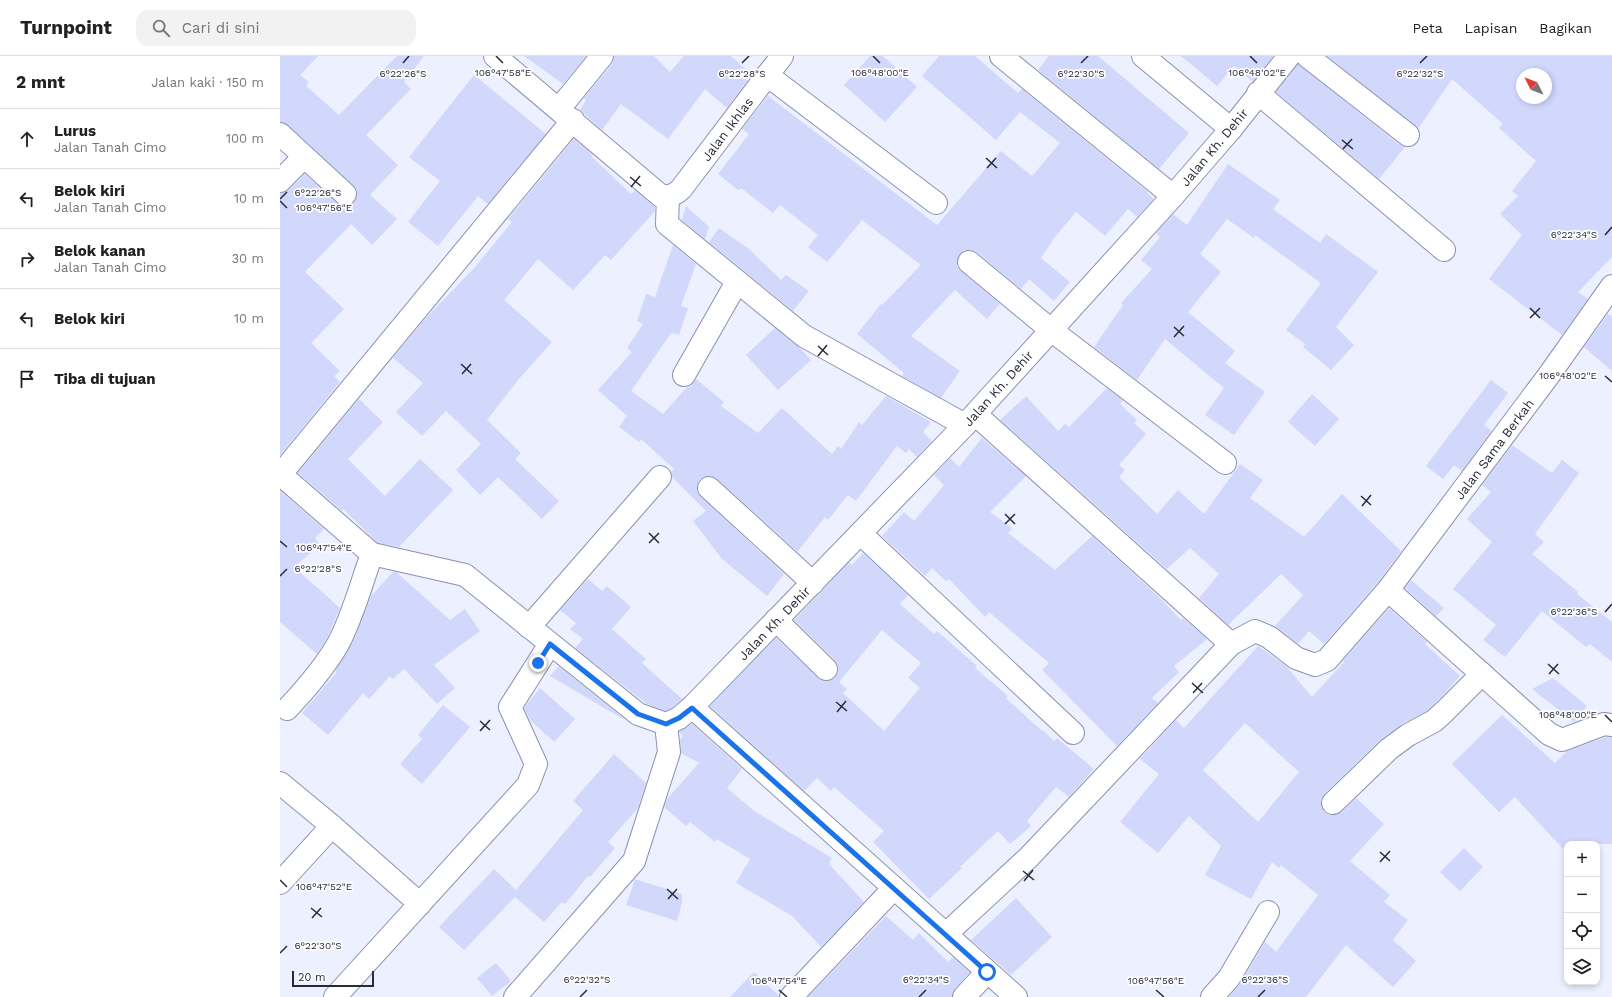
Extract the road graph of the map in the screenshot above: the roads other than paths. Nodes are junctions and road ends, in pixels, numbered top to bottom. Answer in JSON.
{"nodes":[{"id":1,"x":495,"y":56,"type":"edge"},
{"id":2,"x":602,"y":56,"type":"edge"},
{"id":3,"x":782,"y":56,"type":"edge"},
{"id":4,"x":1001,"y":56,"type":"edge"},
{"id":5,"x":1144,"y":56,"type":"edge"},
{"id":6,"x":1289,"y":56,"type":"edge"},
{"id":7,"x":1307,"y":56,"type":"edge"},
{"id":8,"x":767,"y":75,"type":"junction"},
{"id":9,"x":1258,"y":93,"type":"junction"},
{"id":10,"x":566,"y":114,"type":"junction"},
{"id":11,"x":1231,"y":129,"type":"junction"},
{"id":12,"x":280,"y":134,"type":"edge"},
{"id":13,"x":1408,"y":135,"type":"dead end"},
{"id":14,"x":304,"y":157,"type":"junction"},
{"id":15,"x":280,"y":181,"type":"edge"},
{"id":16,"x":345,"y":194,"type":"dead end"},
{"id":17,"x":1173,"y":196,"type":"junction"},
{"id":18,"x":668,"y":197,"type":"junction"},
{"id":19,"x":936,"y":204,"type":"dead end"},
{"id":20,"x":1444,"y":250,"type":"dead end"},
{"id":21,"x":969,"y":262,"type":"dead end"},
{"id":22,"x":737,"y":282,"type":"junction"},
{"id":23,"x":1612,"y":286,"type":"edge"},
{"id":24,"x":1051,"y":330,"type":"junction"},
{"id":25,"x":684,"y":375,"type":"dead end"},
{"id":26,"x":970,"y":419,"type":"junction"},
{"id":27,"x":1225,"y":463,"type":"dead end"},
{"id":28,"x":280,"y":474,"type":"edge"},
{"id":29,"x":660,"y":477,"type":"dead end"},
{"id":30,"x":709,"y":488,"type":"dead end"},
{"id":31,"x":861,"y":534,"type":"junction"},
{"id":32,"x":372,"y":554,"type":"junction"},
{"id":33,"x":813,"y":583,"type":"junction"},
{"id":34,"x":1388,"y":590,"type":"junction"},
{"id":35,"x":776,"y":620,"type":"junction"},
{"id":36,"x":529,"y":627,"type":"junction"},
{"id":37,"x":550,"y":644,"type":"junction"},
{"id":38,"x":1231,"y":644,"type":"junction"},
{"id":39,"x":826,"y":669,"type":"dead end"},
{"id":40,"x":1482,"y":674,"type":"junction"},
{"id":41,"x":692,"y":708,"type":"junction"},
{"id":42,"x":288,"y":710,"type":"dead end"},
{"id":43,"x":666,"y":724,"type":"junction"},
{"id":44,"x":1612,"y":725,"type":"edge"},
{"id":45,"x":1073,"y":733,"type":"dead end"},
{"id":46,"x":280,"y":783,"type":"edge"},
{"id":47,"x":1333,"y":803,"type":"dead end"},
{"id":48,"x":332,"y":826,"type":"junction"},
{"id":49,"x":280,"y":883,"type":"edge"},
{"id":50,"x":894,"y":888,"type":"junction"},
{"id":51,"x":420,"y":904,"type":"junction"},
{"id":52,"x":1268,"y":912,"type":"dead end"},
{"id":53,"x":946,"y":934,"type":"junction"},
{"id":54,"x":987,"y":972,"type":"junction"},
{"id":55,"x":335,"y":997,"type":"edge"},
{"id":56,"x":516,"y":997,"type":"edge"},
{"id":57,"x":791,"y":997,"type":"edge"},
{"id":58,"x":964,"y":997,"type":"edge"},
{"id":59,"x":1016,"y":997,"type":"edge"},
{"id":60,"x":1212,"y":997,"type":"edge"}],
"edges":[{"from":1,"to":10,"type":"street"},
{"from":2,"to":10,"type":"street"},
{"from":3,"to":8,"type":"street","name":"Jalan Ikhlas"},
{"from":4,"to":17,"type":"street"},
{"from":5,"to":11,"type":"street"},
{"from":6,"to":9,"type":"street","name":"Jalan Kh. Dehir"},
{"from":7,"to":13,"type":"street"},
{"from":8,"to":18,"type":"street","name":"Jalan Ikhlas"},
{"from":8,"to":19,"type":"street"},
{"from":9,"to":11,"type":"street","name":"Jalan Kh. Dehir"},
{"from":9,"to":20,"type":"street"},
{"from":10,"to":18,"type":"street"},
{"from":10,"to":28,"type":"street"},
{"from":11,"to":17,"type":"street","name":"Jalan Kh. Dehir"},
{"from":12,"to":14,"type":"street"},
{"from":14,"to":15,"type":"street"},
{"from":14,"to":16,"type":"street"},
{"from":17,"to":24,"type":"street","name":"Jalan Kh. Dehir"},
{"from":18,"to":22,"type":"street"},
{"from":21,"to":24,"type":"street"},
{"from":22,"to":25,"type":"street"},
{"from":22,"to":26,"type":"street"},
{"from":23,"to":34,"type":"street","name":"Jalan Sama Berkah"},
{"from":24,"to":26,"type":"street","name":"Jalan Kh. Dehir"},
{"from":24,"to":27,"type":"street"},
{"from":26,"to":31,"type":"street","name":"Jalan Kh. Dehir"},
{"from":26,"to":38,"type":"street"},
{"from":28,"to":32,"type":"street"},
{"from":29,"to":36,"type":"street"},
{"from":30,"to":33,"type":"street"},
{"from":31,"to":33,"type":"street","name":"Jalan Kh. Dehir"},
{"from":31,"to":45,"type":"street"},
{"from":32,"to":36,"type":"street"},
{"from":32,"to":42,"type":"street"},
{"from":33,"to":35,"type":"street","name":"Jalan Kh. Dehir"},
{"from":34,"to":38,"type":"street","name":"Jalan Sama Berkah"},
{"from":34,"to":40,"type":"street"},
{"from":35,"to":39,"type":"street"},
{"from":35,"to":41,"type":"street","name":"Jalan Kh. Dehir"},
{"from":36,"to":37,"type":"street"},
{"from":37,"to":43,"type":"street"},
{"from":37,"to":51,"type":"street"},
{"from":38,"to":53,"type":"street"},
{"from":40,"to":44,"type":"street"},
{"from":40,"to":47,"type":"street"},
{"from":41,"to":43,"type":"street","name":"Jalan Kh. Dehir"},
{"from":41,"to":50,"type":"street"},
{"from":43,"to":56,"type":"street"},
{"from":46,"to":48,"type":"street"},
{"from":48,"to":49,"type":"street"},
{"from":48,"to":51,"type":"street"},
{"from":50,"to":53,"type":"street"},
{"from":50,"to":57,"type":"street"},
{"from":51,"to":55,"type":"street"},
{"from":52,"to":60,"type":"street"},
{"from":53,"to":54,"type":"street"},
{"from":54,"to":58,"type":"street"},
{"from":54,"to":59,"type":"street"}]}
